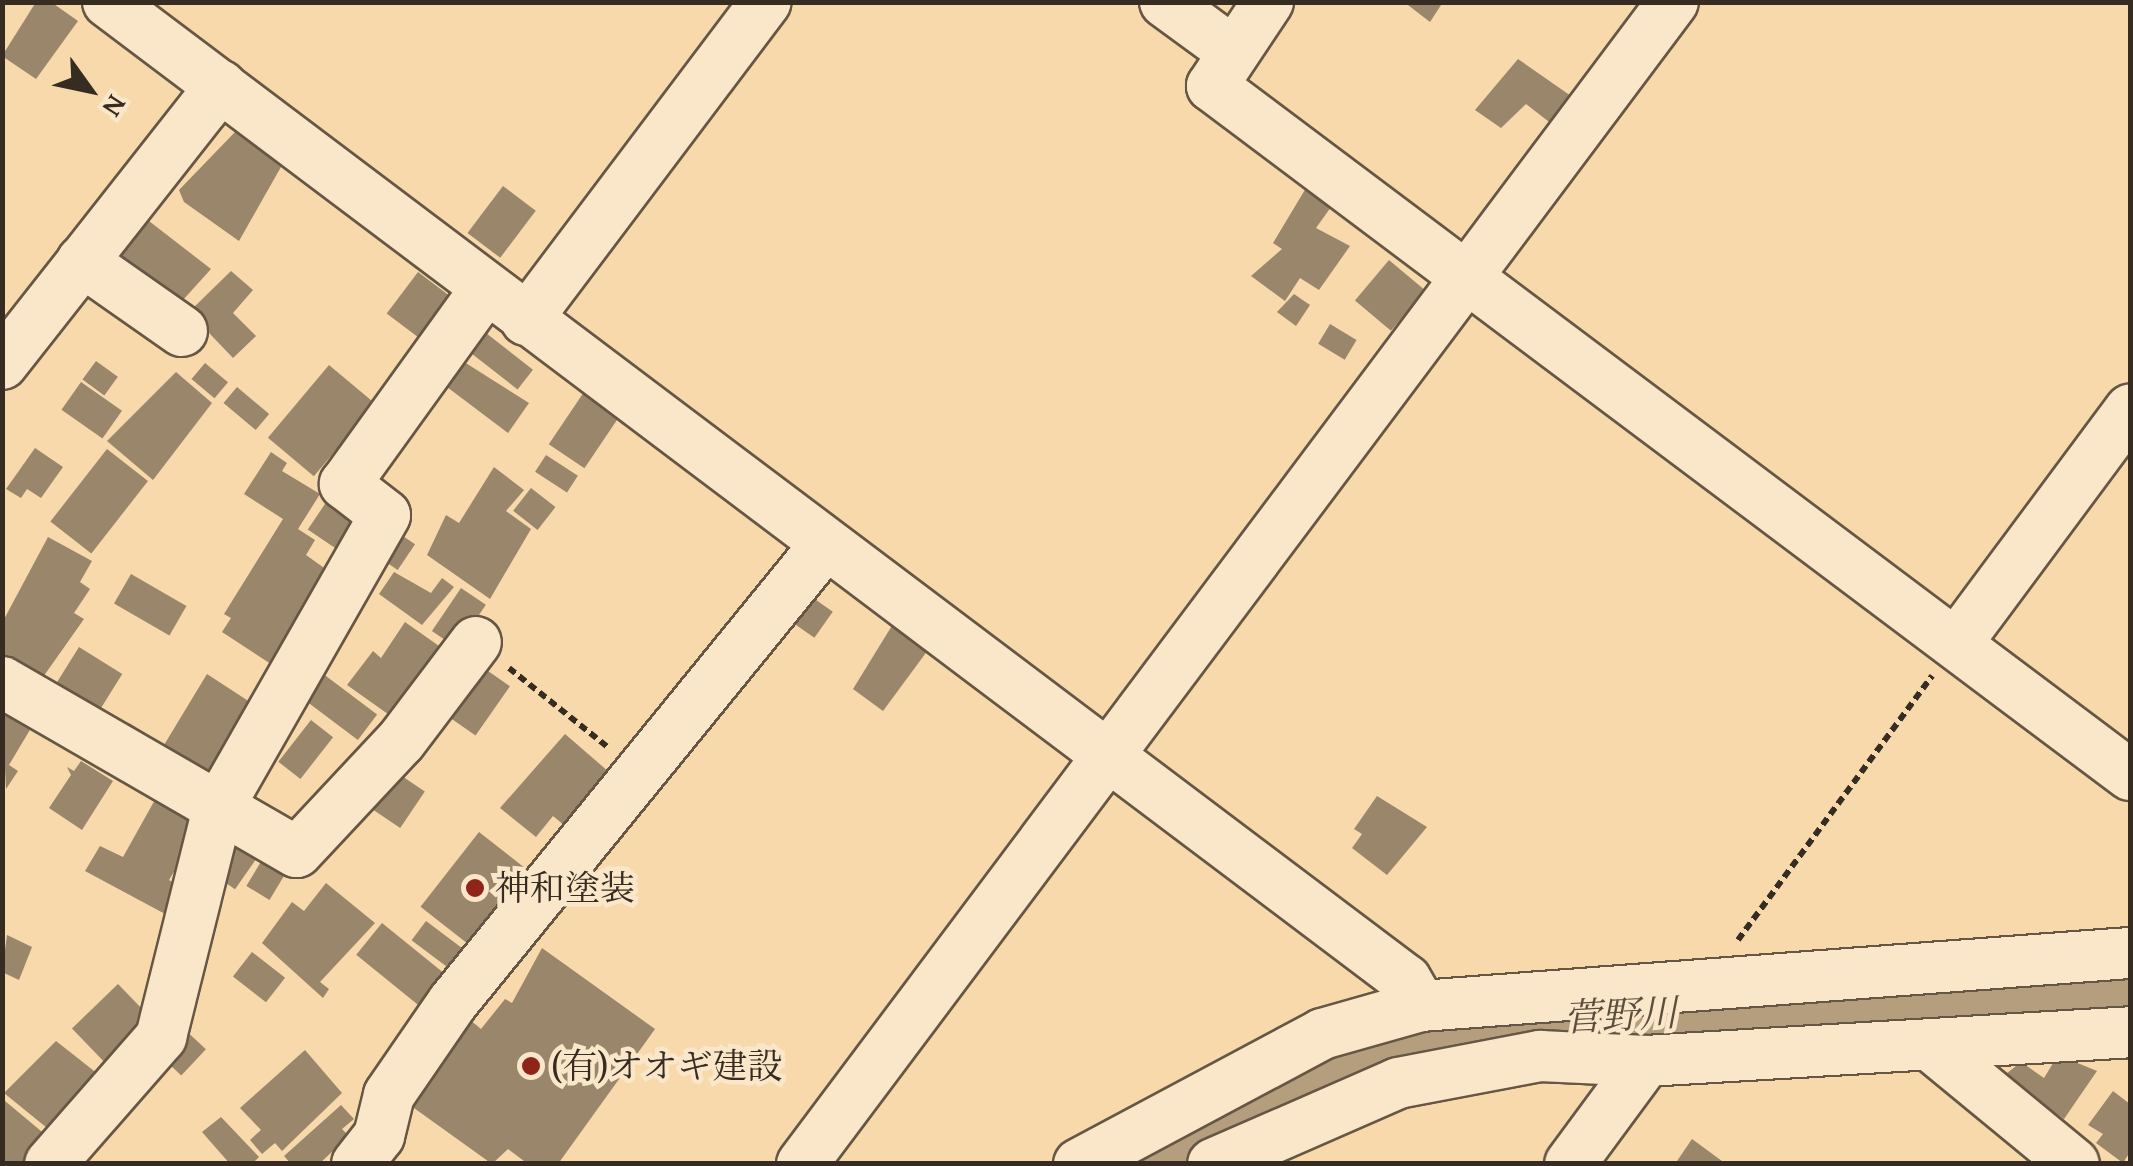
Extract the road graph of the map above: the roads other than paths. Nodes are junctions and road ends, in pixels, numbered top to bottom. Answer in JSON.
{"nodes":[{"id":1,"x":108,"y":2,"type":"edge"},
{"id":2,"x":766,"y":2,"type":"edge"},
{"id":3,"x":1165,"y":2,"type":"edge"},
{"id":4,"x":1268,"y":2,"type":"edge"},
{"id":5,"x":1674,"y":2,"type":"edge"},
{"id":6,"x":1232,"y":52,"type":"junction"},
{"id":7,"x":221,"y":86,"type":"junction"},
{"id":8,"x":82,"y":261,"type":"junction"},
{"id":9,"x":1466,"y":276,"type":"junction"},
{"id":10,"x":484,"y":291,"type":"junction"},
{"id":11,"x":526,"y":320,"type":"junction"},
{"id":12,"x":182,"y":331,"type":"dead end"},
{"id":13,"x":2,"y":364,"type":"edge"},
{"id":14,"x":2130,"y":410,"type":"edge"},
{"id":15,"x":824,"y":545,"type":"junction"},
{"id":16,"x":476,"y":642,"type":"road end"},
{"id":17,"x":1956,"y":644,"type":"junction"},
{"id":18,"x":2,"y":682,"type":"edge"},
{"id":19,"x":1105,"y":758,"type":"junction"},
{"id":20,"x":2130,"y":775,"type":"edge"},
{"id":21,"x":218,"y":808,"type":"junction"},
{"id":22,"x":2130,"y":953,"type":"edge"},
{"id":23,"x":1421,"y":1006,"type":"junction"},
{"id":24,"x":2130,"y":1032,"type":"edge"},
{"id":25,"x":1931,"y":1046,"type":"junction"},
{"id":26,"x":1646,"y":1061,"type":"junction"},
{"id":27,"x":1573,"y":1162,"type":"edge"},
{"id":28,"x":50,"y":1164,"type":"edge"},
{"id":29,"x":356,"y":1164,"type":"edge"},
{"id":30,"x":802,"y":1164,"type":"edge"},
{"id":31,"x":1079,"y":1164,"type":"edge"},
{"id":32,"x":1212,"y":1164,"type":"edge"},
{"id":33,"x":2074,"y":1164,"type":"edge"}],
"edges":[{"from":1,"to":7,"type":"street"},
{"from":2,"to":11,"type":"street"},
{"from":3,"to":6,"type":"street"},
{"from":4,"to":6,"type":"street"},
{"from":5,"to":9,"type":"street"},
{"from":6,"to":9,"type":"street"},
{"from":7,"to":8,"type":"street"},
{"from":7,"to":10,"type":"street"},
{"from":8,"to":12,"type":"street"},
{"from":8,"to":13,"type":"street"},
{"from":9,"to":17,"type":"street"},
{"from":9,"to":19,"type":"street"},
{"from":10,"to":11,"type":"street"},
{"from":10,"to":21,"type":"street"},
{"from":11,"to":15,"type":"street"},
{"from":14,"to":17,"type":"street"},
{"from":15,"to":19,"type":"street"},
{"from":15,"to":29,"type":"street"},
{"from":16,"to":21,"type":"street"},
{"from":17,"to":20,"type":"street"},
{"from":18,"to":21,"type":"street"},
{"from":19,"to":23,"type":"street"},
{"from":19,"to":30,"type":"street"},
{"from":21,"to":28,"type":"street"},
{"from":22,"to":23,"type":"street"},
{"from":23,"to":31,"type":"street"},
{"from":24,"to":25,"type":"street"},
{"from":25,"to":26,"type":"street"},
{"from":25,"to":33,"type":"street"},
{"from":26,"to":27,"type":"street"},
{"from":26,"to":32,"type":"street"}]}
